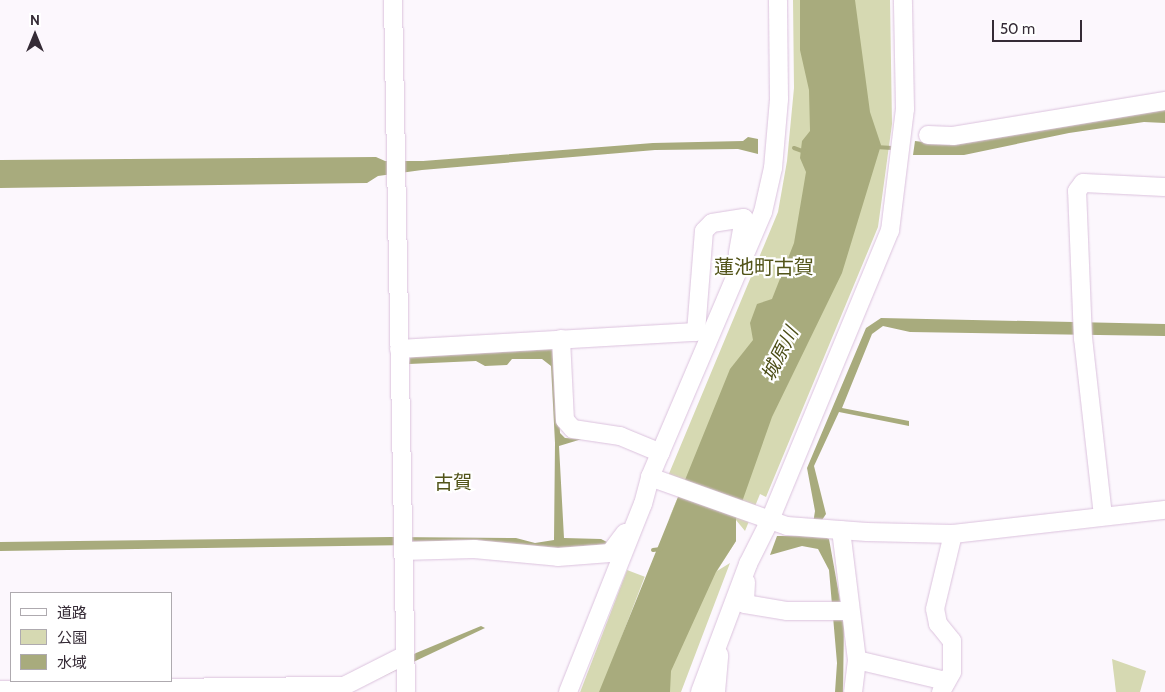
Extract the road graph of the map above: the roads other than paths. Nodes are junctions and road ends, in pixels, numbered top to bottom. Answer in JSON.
{"nodes":[{"id":1,"x":393,"y":0,"type":"edge"},
{"id":2,"x":778,"y":0,"type":"edge"},
{"id":3,"x":903,"y":0,"type":"edge"},
{"id":4,"x":1165,"y":101,"type":"edge"},
{"id":5,"x":928,"y":135,"type":"dead end"},
{"id":6,"x":1165,"y":187,"type":"edge"},
{"id":7,"x":736,"y":280,"type":"junction"},
{"id":8,"x":562,"y":339,"type":"junction"},
{"id":9,"x":399,"y":349,"type":"junction"},
{"id":10,"x":661,"y":453,"type":"junction"},
{"id":11,"x":653,"y":478,"type":"junction"},
{"id":12,"x":643,"y":504,"type":"junction"},
{"id":13,"x":1165,"y":510,"type":"edge"},
{"id":14,"x":1103,"y":516,"type":"junction"},
{"id":15,"x":767,"y":520,"type":"junction"},
{"id":16,"x":825,"y":529,"type":"junction"},
{"id":17,"x":952,"y":534,"type":"junction"},
{"id":18,"x":403,"y":543,"type":"junction"},
{"id":19,"x":748,"y":564,"type":"junction"},
{"id":20,"x":842,"y":611,"type":"junction"},
{"id":21,"x":718,"y":642,"type":"junction"},
{"id":22,"x":406,"y":659,"type":"junction"},
{"id":23,"x":857,"y":660,"type":"junction"},
{"id":24,"x":944,"y":686,"type":"edge"},
{"id":25,"x":0,"y":690,"type":"edge"},
{"id":26,"x":406,"y":692,"type":"edge"},
{"id":27,"x":568,"y":692,"type":"edge"},
{"id":28,"x":700,"y":692,"type":"edge"},
{"id":29,"x":716,"y":692,"type":"edge"},
{"id":30,"x":853,"y":692,"type":"edge"}],
"edges":[{"from":1,"to":9,"type":"street"},
{"from":2,"to":7,"type":"street"},
{"from":3,"to":15,"type":"street"},
{"from":4,"to":5,"type":"street"},
{"from":6,"to":14,"type":"street"},
{"from":7,"to":8,"type":"street"},
{"from":7,"to":10,"type":"street"},
{"from":8,"to":9,"type":"street"},
{"from":8,"to":10,"type":"street"},
{"from":9,"to":18,"type":"street"},
{"from":10,"to":11,"type":"street"},
{"from":11,"to":12,"type":"street"},
{"from":11,"to":15,"type":"street"},
{"from":12,"to":18,"type":"street"},
{"from":12,"to":27,"type":"street"},
{"from":13,"to":14,"type":"street"},
{"from":14,"to":17,"type":"street"},
{"from":15,"to":16,"type":"street"},
{"from":15,"to":19,"type":"street"},
{"from":16,"to":17,"type":"street"},
{"from":16,"to":20,"type":"street"},
{"from":17,"to":24,"type":"street"},
{"from":18,"to":22,"type":"street"},
{"from":19,"to":20,"type":"street"},
{"from":19,"to":21,"type":"street"},
{"from":20,"to":23,"type":"street"},
{"from":21,"to":28,"type":"street"},
{"from":21,"to":29,"type":"street"},
{"from":22,"to":25,"type":"street"},
{"from":22,"to":26,"type":"street"},
{"from":23,"to":24,"type":"street"},
{"from":23,"to":30,"type":"street"}]}
